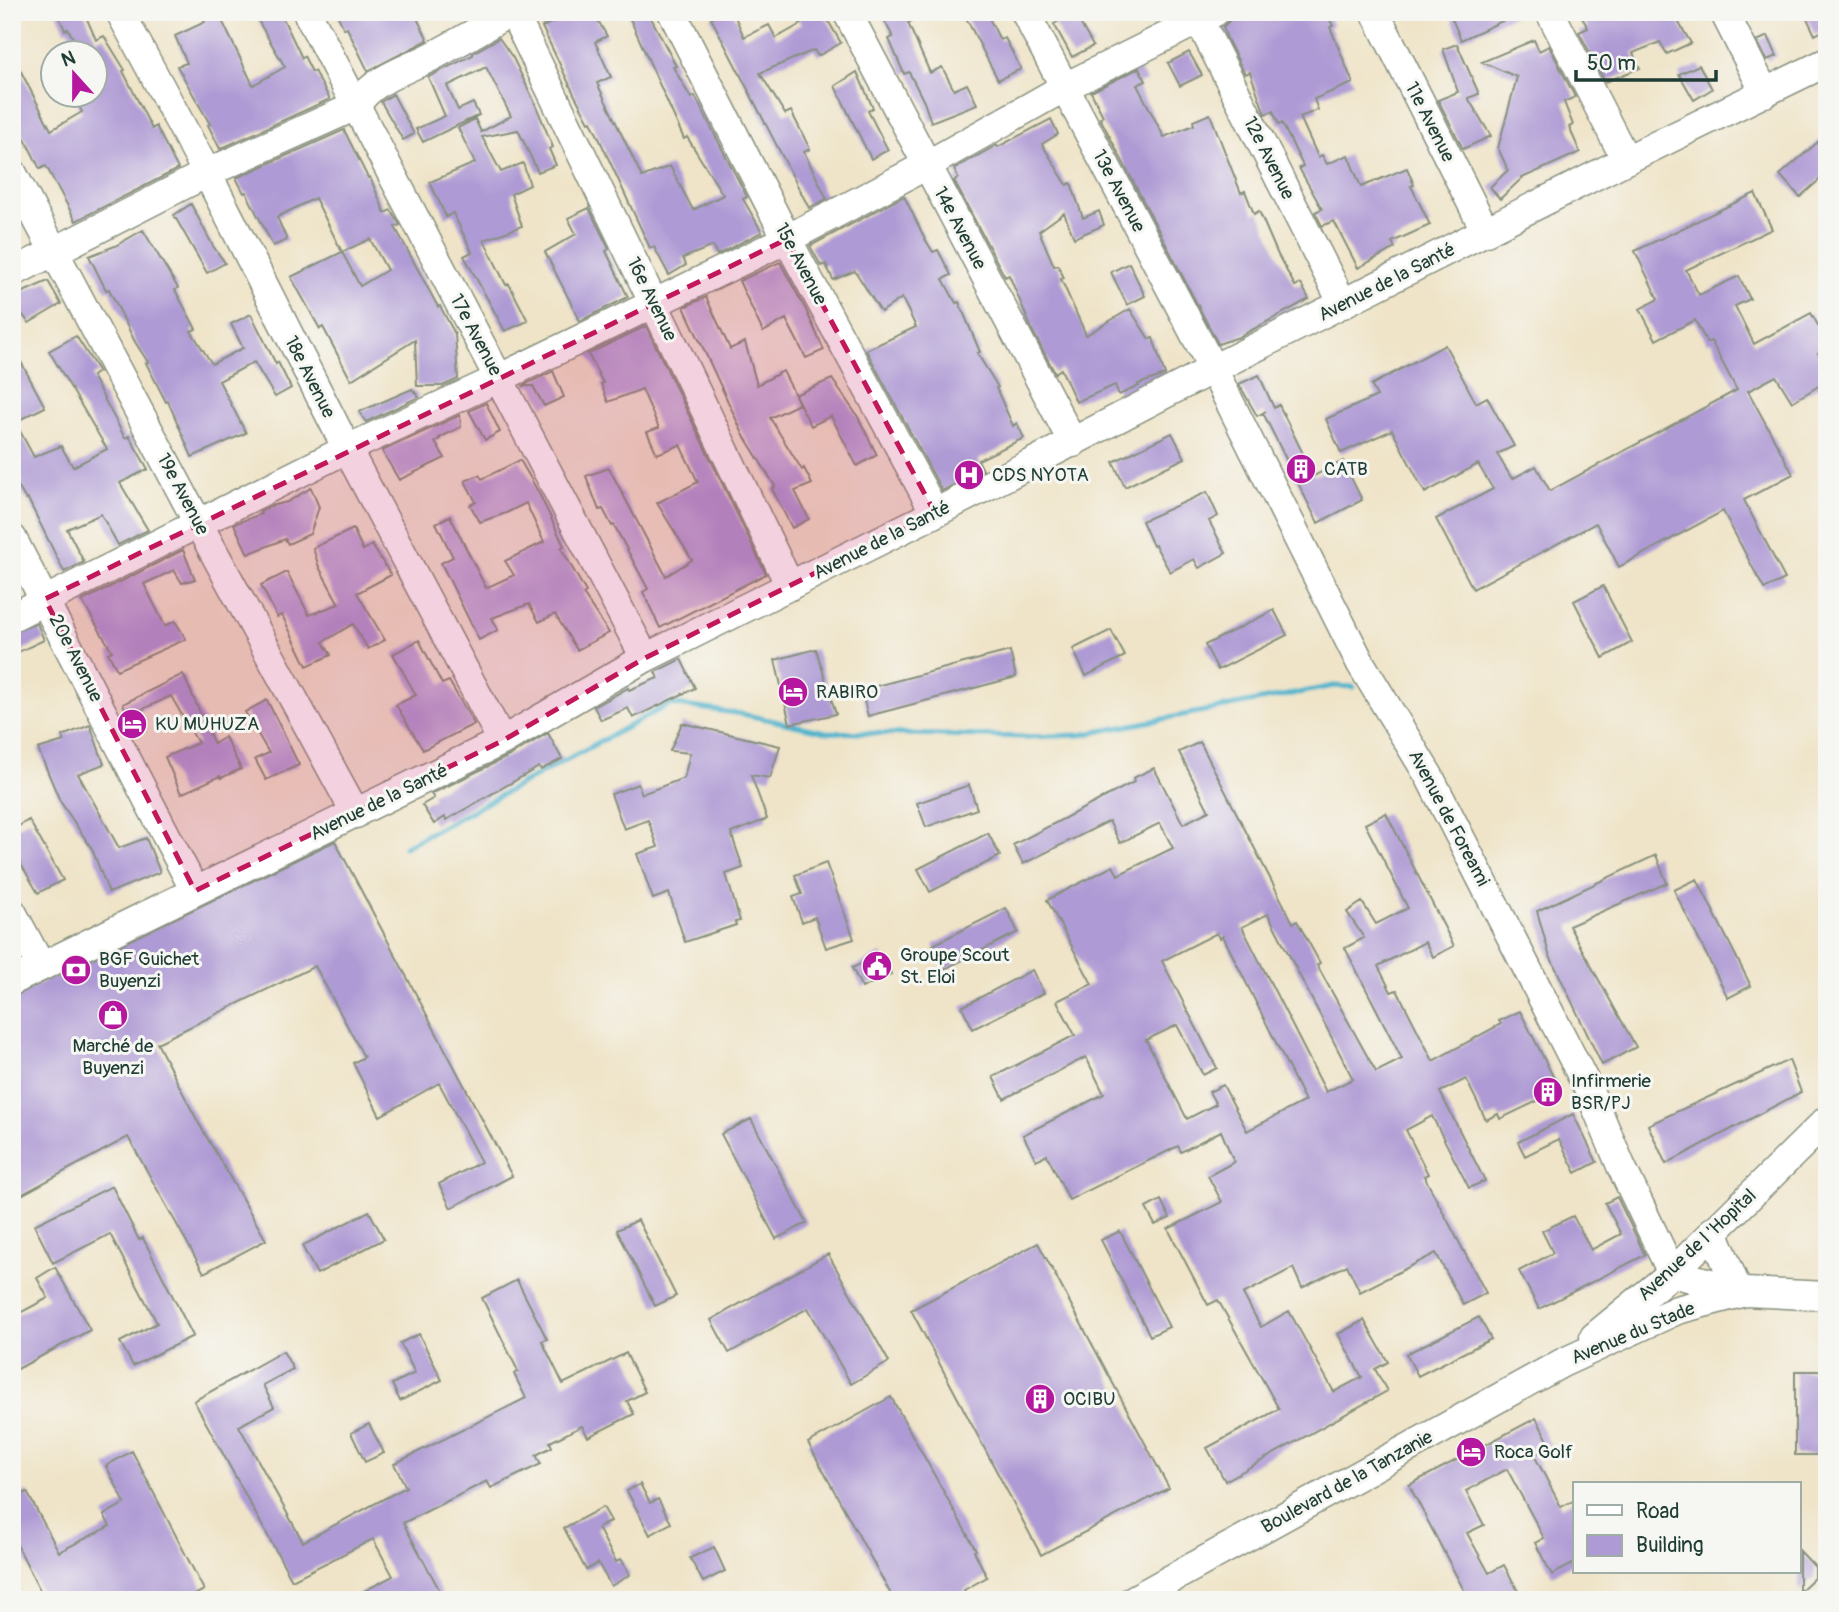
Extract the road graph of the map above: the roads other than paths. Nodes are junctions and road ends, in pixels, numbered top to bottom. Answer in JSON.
{"nodes":[{"id":1,"x":120,"y":12,"type":"edge"},
{"id":2,"x":307,"y":12,"type":"edge"},
{"id":3,"x":512,"y":12,"type":"edge"},
{"id":4,"x":672,"y":12,"type":"edge"},
{"id":5,"x":847,"y":12,"type":"edge"},
{"id":6,"x":1025,"y":12,"type":"edge"},
{"id":7,"x":1375,"y":12,"type":"edge"},
{"id":8,"x":1550,"y":12,"type":"edge"},
{"id":9,"x":1724,"y":12,"type":"edge"},
{"id":10,"x":1203,"y":15,"type":"edge"},
{"id":11,"x":1827,"y":62,"type":"edge"},
{"id":12,"x":1065,"y":87,"type":"junction"},
{"id":13,"x":1765,"y":93,"type":"junction"},
{"id":14,"x":356,"y":106,"type":"junction"},
{"id":15,"x":1626,"y":160,"type":"junction"},
{"id":16,"x":927,"y":164,"type":"junction"},
{"id":17,"x":12,"y":172,"type":"edge"},
{"id":18,"x":207,"y":173,"type":"junction"},
{"id":19,"x":1486,"y":232,"type":"junction"},
{"id":20,"x":787,"y":239,"type":"junction"},
{"id":21,"x":56,"y":252,"type":"junction"},
{"id":22,"x":12,"y":273,"type":"edge"},
{"id":23,"x":654,"y":303,"type":"junction"},
{"id":24,"x":1343,"y":304,"type":"junction"},
{"id":25,"x":1213,"y":369,"type":"junction"},
{"id":26,"x":498,"y":379,"type":"junction"},
{"id":27,"x":1073,"y":443,"type":"junction"},
{"id":28,"x":346,"y":449,"type":"junction"},
{"id":29,"x":935,"y":513,"type":"junction"},
{"id":30,"x":198,"y":523,"type":"junction"},
{"id":31,"x":12,"y":538,"type":"edge"},
{"id":32,"x":790,"y":586,"type":"junction"},
{"id":33,"x":45,"y":598,"type":"junction"},
{"id":34,"x":12,"y":617,"type":"edge"},
{"id":35,"x":645,"y":658,"type":"junction"},
{"id":36,"x":502,"y":741,"type":"junction"},
{"id":37,"x":356,"y":814,"type":"junction"},
{"id":38,"x":195,"y":891,"type":"junction"},
{"id":39,"x":12,"y":912,"type":"edge"},
{"id":40,"x":41,"y":966,"type":"junction"},
{"id":41,"x":12,"y":981,"type":"edge"},
{"id":42,"x":1827,"y":1121,"type":"edge"},
{"id":43,"x":1713,"y":1230,"type":"junction"},
{"id":44,"x":1672,"y":1273,"type":"junction"},
{"id":45,"x":1741,"y":1291,"type":"junction"},
{"id":46,"x":1827,"y":1296,"type":"edge"},
{"id":47,"x":1562,"y":1363,"type":"junction"},
{"id":48,"x":1133,"y":1600,"type":"edge"}],
"edges":[{"from":1,"to":18,"type":"street","name":"18e Avenue"},
{"from":2,"to":14,"type":"street","name":"17e Avenue"},
{"from":3,"to":14,"type":"street"},
{"from":3,"to":23,"type":"street","name":"16e Avenue"},
{"from":4,"to":20,"type":"street","name":"15e Avenue"},
{"from":5,"to":16,"type":"street","name":"14e Avenue"},
{"from":6,"to":12,"type":"street","name":"13e Avenue"},
{"from":7,"to":19,"type":"street","name":"11e Avenue"},
{"from":8,"to":15,"type":"street"},
{"from":9,"to":13,"type":"street"},
{"from":10,"to":12,"type":"street"},
{"from":10,"to":24,"type":"street","name":"12e Avenue"},
{"from":11,"to":13,"type":"street","name":"Avenue de la Santé"},
{"from":12,"to":16,"type":"street"},
{"from":12,"to":25,"type":"street","name":"13e Avenue"},
{"from":13,"to":15,"type":"street","name":"Avenue de la Santé"},
{"from":14,"to":18,"type":"street"},
{"from":14,"to":26,"type":"street","name":"17e Avenue"},
{"from":15,"to":19,"type":"street","name":"Avenue de la Santé"},
{"from":16,"to":20,"type":"street"},
{"from":16,"to":27,"type":"street","name":"14e Avenue"},
{"from":17,"to":21,"type":"street","name":"19e Avenue"},
{"from":18,"to":21,"type":"street"},
{"from":18,"to":28,"type":"street","name":"18e Avenue"},
{"from":19,"to":24,"type":"street","name":"Avenue de la Santé"},
{"from":20,"to":23,"type":"street"},
{"from":20,"to":29,"type":"street","name":"15e Avenue"},
{"from":21,"to":22,"type":"street"},
{"from":21,"to":30,"type":"street","name":"19e Avenue"},
{"from":23,"to":26,"type":"street"},
{"from":23,"to":32,"type":"street","name":"16e Avenue"},
{"from":24,"to":25,"type":"street","name":"Avenue de la Santé"},
{"from":25,"to":27,"type":"street","name":"Avenue de la Santé"},
{"from":25,"to":44,"type":"street","name":"Avenue de Foreami"},
{"from":26,"to":28,"type":"street"},
{"from":26,"to":35,"type":"street","name":"17e Avenue"},
{"from":27,"to":29,"type":"street","name":"Avenue de la Santé"},
{"from":28,"to":30,"type":"street"},
{"from":28,"to":36,"type":"street","name":"18e Avenue"},
{"from":29,"to":32,"type":"street","name":"Avenue de la Santé"},
{"from":30,"to":33,"type":"street"},
{"from":30,"to":37,"type":"street","name":"19e Avenue"},
{"from":31,"to":33,"type":"street","name":"20e Avenue"},
{"from":32,"to":35,"type":"street","name":"Avenue de la Santé"},
{"from":33,"to":34,"type":"street"},
{"from":33,"to":38,"type":"street","name":"20e Avenue"},
{"from":35,"to":36,"type":"street","name":"Avenue de la Santé"},
{"from":36,"to":37,"type":"street","name":"Avenue de la Santé"},
{"from":37,"to":38,"type":"street","name":"Avenue de la Santé"},
{"from":38,"to":40,"type":"street","name":"Avenue de la Santé"},
{"from":39,"to":40,"type":"street"},
{"from":40,"to":41,"type":"street","name":"Avenue de la Santé"},
{"from":42,"to":43,"type":"street","name":"Avenue de l 'Hopital"},
{"from":43,"to":44,"type":"street","name":"Avenue de l 'Hopital"},
{"from":43,"to":45,"type":"street"},
{"from":44,"to":45,"type":"street","name":"Avenue du Stade"},
{"from":44,"to":47,"type":"street","name":"Avenue de l 'Hopital"},
{"from":45,"to":46,"type":"street","name":"Avenue du Stade"},
{"from":45,"to":47,"type":"street","name":"Avenue du Stade"},
{"from":47,"to":48,"type":"street","name":"Boulevard de la Tanzanie"}]}
